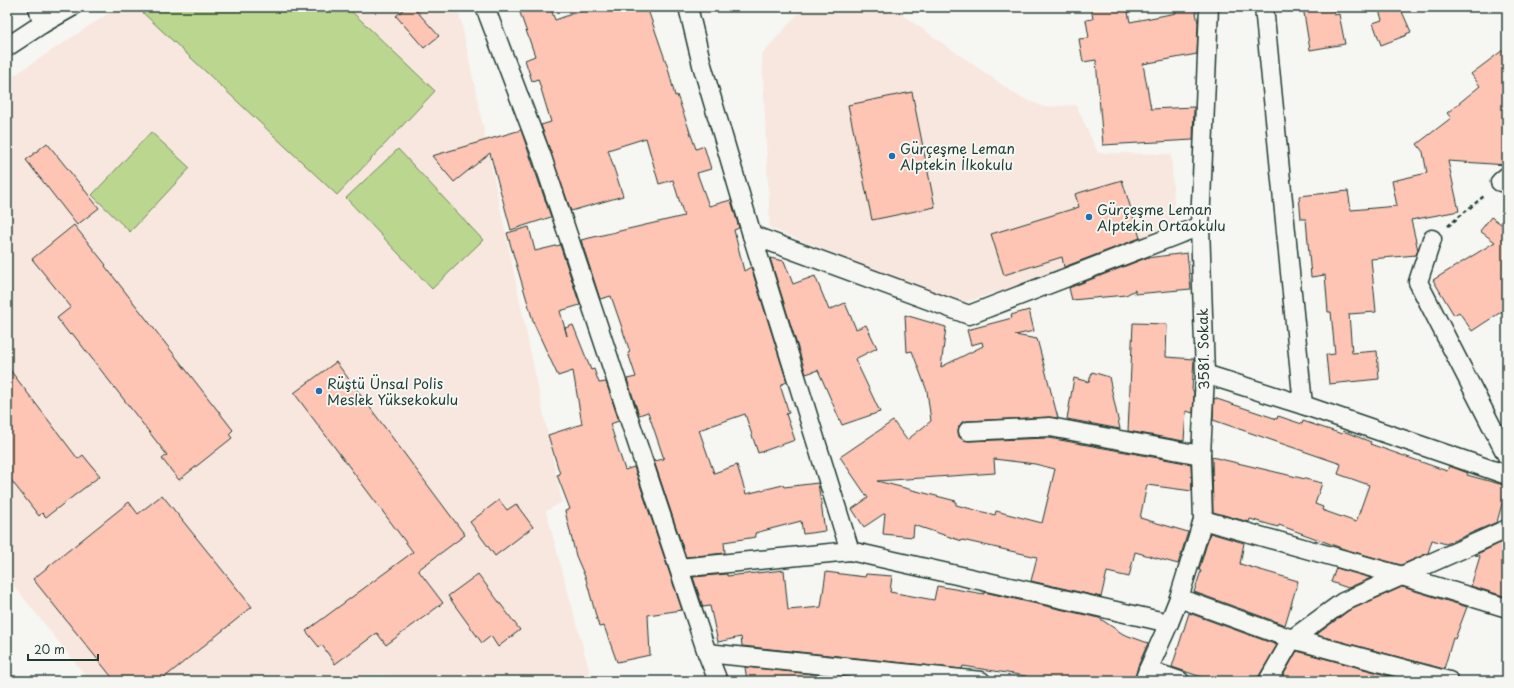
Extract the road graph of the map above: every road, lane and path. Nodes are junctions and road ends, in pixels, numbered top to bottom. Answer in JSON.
{"nodes":[{"id":1,"x":72,"y":7,"type":"edge"},
{"id":2,"x":486,"y":7,"type":"edge"},
{"id":3,"x":688,"y":7,"type":"edge"},
{"id":4,"x":1209,"y":7,"type":"edge"},
{"id":5,"x":1264,"y":7,"type":"edge"},
{"id":6,"x":40,"y":15,"type":"edge"},
{"id":7,"x":7,"y":47,"type":"edge"},
{"id":8,"x":1503,"y":179,"type":"edge"},
{"id":9,"x":1200,"y":226,"type":"junction"},
{"id":10,"x":752,"y":235,"type":"junction"},
{"id":11,"x":1432,"y":239,"type":"joint"},
{"id":12,"x":1205,"y":374,"type":"junction"},
{"id":13,"x":1303,"y":405,"type":"junction"},
{"id":14,"x":968,"y":431,"type":"dead end"},
{"id":15,"x":1201,"y":455,"type":"junction"},
{"id":16,"x":1507,"y":456,"type":"edge"},
{"id":17,"x":1507,"y":475,"type":"edge"},
{"id":18,"x":1203,"y":520,"type":"junction"},
{"id":19,"x":1507,"y":529,"type":"edge"},
{"id":20,"x":850,"y":551,"type":"junction"},
{"id":21,"x":679,"y":568,"type":"junction"},
{"id":22,"x":1402,"y":576,"type":"junction"},
{"id":23,"x":1179,"y":598,"type":"junction"},
{"id":24,"x":1507,"y":608,"type":"edge"},
{"id":25,"x":1169,"y":623,"type":"junction"},
{"id":26,"x":1292,"y":639,"type":"junction"},
{"id":27,"x":707,"y":653,"type":"junction"},
{"id":28,"x":1146,"y":675,"type":"edge"},
{"id":29,"x":718,"y":681,"type":"edge"},
{"id":30,"x":981,"y":681,"type":"edge"},
{"id":31,"x":1180,"y":681,"type":"edge"},
{"id":32,"x":1268,"y":681,"type":"edge"},
{"id":33,"x":1449,"y":681,"type":"edge"}],
"edges":[{"from":1,"to":6,"type":"street"},
{"from":2,"to":21,"type":"street"},
{"from":3,"to":10,"type":"street"},
{"from":4,"to":9,"type":"street","name":"3581. Sokak"},
{"from":5,"to":13,"type":"street"},
{"from":6,"to":7,"type":"street"},
{"from":8,"to":11,"type":"path"},
{"from":9,"to":10,"type":"street"},
{"from":9,"to":12,"type":"street","name":"3581. Sokak"},
{"from":10,"to":20,"type":"street"},
{"from":11,"to":16,"type":"street"},
{"from":12,"to":13,"type":"street"},
{"from":12,"to":15,"type":"street","name":"3581. Sokak"},
{"from":13,"to":17,"type":"street"},
{"from":14,"to":15,"type":"street"},
{"from":15,"to":18,"type":"street","name":"3581. Sokak"},
{"from":18,"to":22,"type":"street"},
{"from":18,"to":23,"type":"street","name":"3581. Sokak"},
{"from":19,"to":22,"type":"street"},
{"from":20,"to":21,"type":"street"},
{"from":20,"to":25,"type":"street"},
{"from":21,"to":27,"type":"street"},
{"from":22,"to":24,"type":"street"},
{"from":22,"to":26,"type":"street"},
{"from":23,"to":25,"type":"street","name":"3581. Sokak"},
{"from":23,"to":26,"type":"street"},
{"from":25,"to":28,"type":"street","name":"3581. Sokak"},
{"from":26,"to":32,"type":"street"},
{"from":26,"to":33,"type":"street"},
{"from":27,"to":29,"type":"street"},
{"from":27,"to":30,"type":"street"},
{"from":28,"to":31,"type":"street"}]}
